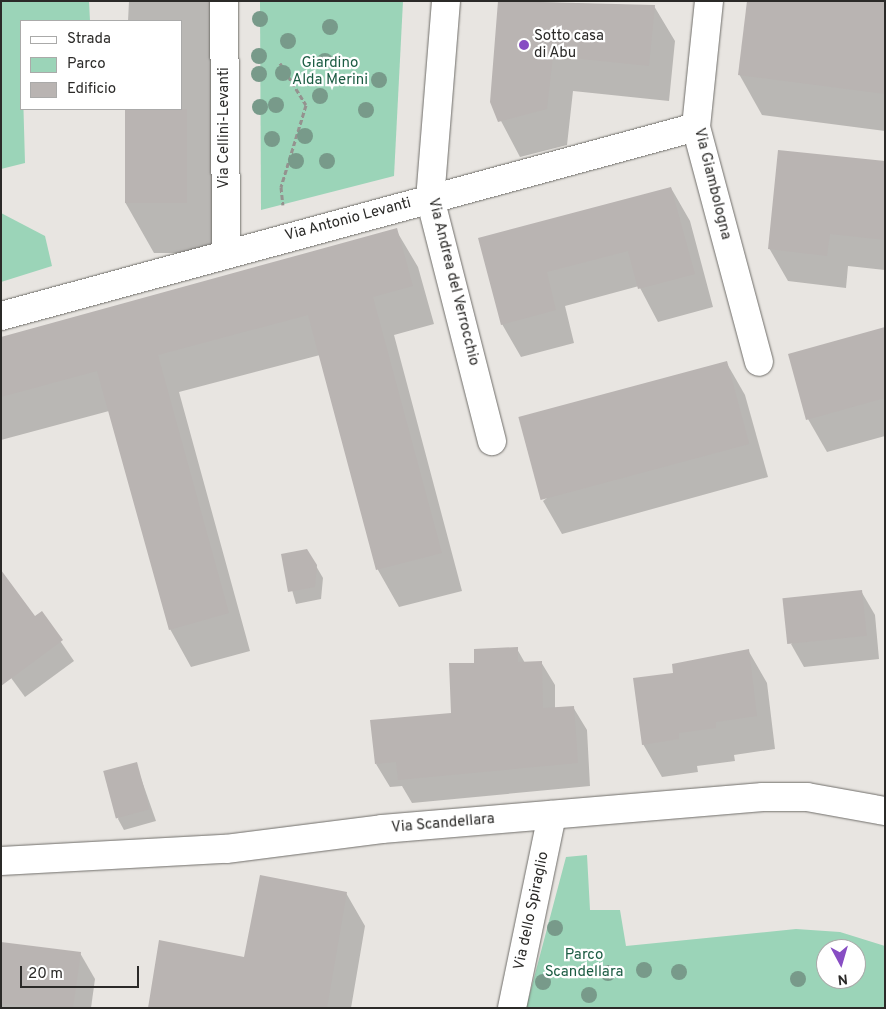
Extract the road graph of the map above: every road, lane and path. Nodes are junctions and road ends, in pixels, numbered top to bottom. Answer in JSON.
{"nodes":[{"id":1,"x":224,"y":1,"type":"edge"},
{"id":2,"x":446,"y":1,"type":"edge"},
{"id":3,"x":709,"y":1,"type":"edge"},
{"id":4,"x":280,"y":63,"type":"dead end"},
{"id":5,"x":696,"y":127,"type":"junction"},
{"id":6,"x":430,"y":198,"type":"junction"},
{"id":7,"x":284,"y":216,"type":"dead end"},
{"id":8,"x":226,"y":254,"type":"junction"},
{"id":9,"x":1,"y":316,"type":"edge"},
{"id":10,"x":759,"y":362,"type":"dead end"},
{"id":11,"x":492,"y":441,"type":"dead end"},
{"id":12,"x":885,"y":810,"type":"edge"},
{"id":13,"x":552,"y":815,"type":"junction"},
{"id":14,"x":1,"y":861,"type":"edge"},
{"id":15,"x":512,"y":1008,"type":"edge"}],
"edges":[{"from":1,"to":8,"type":"street","name":"Via Cellini-Levanti"},
{"from":2,"to":6,"type":"street","name":"Via Andrea del Verrocchio"},
{"from":3,"to":5,"type":"street","name":"Via Giambologna"},
{"from":4,"to":7,"type":"path"},
{"from":5,"to":6,"type":"street","name":"Via Antonio Levanti"},
{"from":5,"to":10,"type":"street","name":"Via Giambologna"},
{"from":6,"to":8,"type":"street","name":"Via Antonio Levanti"},
{"from":6,"to":11,"type":"street","name":"Via Andrea del Verrocchio"},
{"from":8,"to":9,"type":"street","name":"Via Antonio Levanti"},
{"from":12,"to":13,"type":"street","name":"Via Scandellara"},
{"from":13,"to":14,"type":"street","name":"Via Scandellara"},
{"from":13,"to":15,"type":"street","name":"Via dello Spiraglio"}]}
